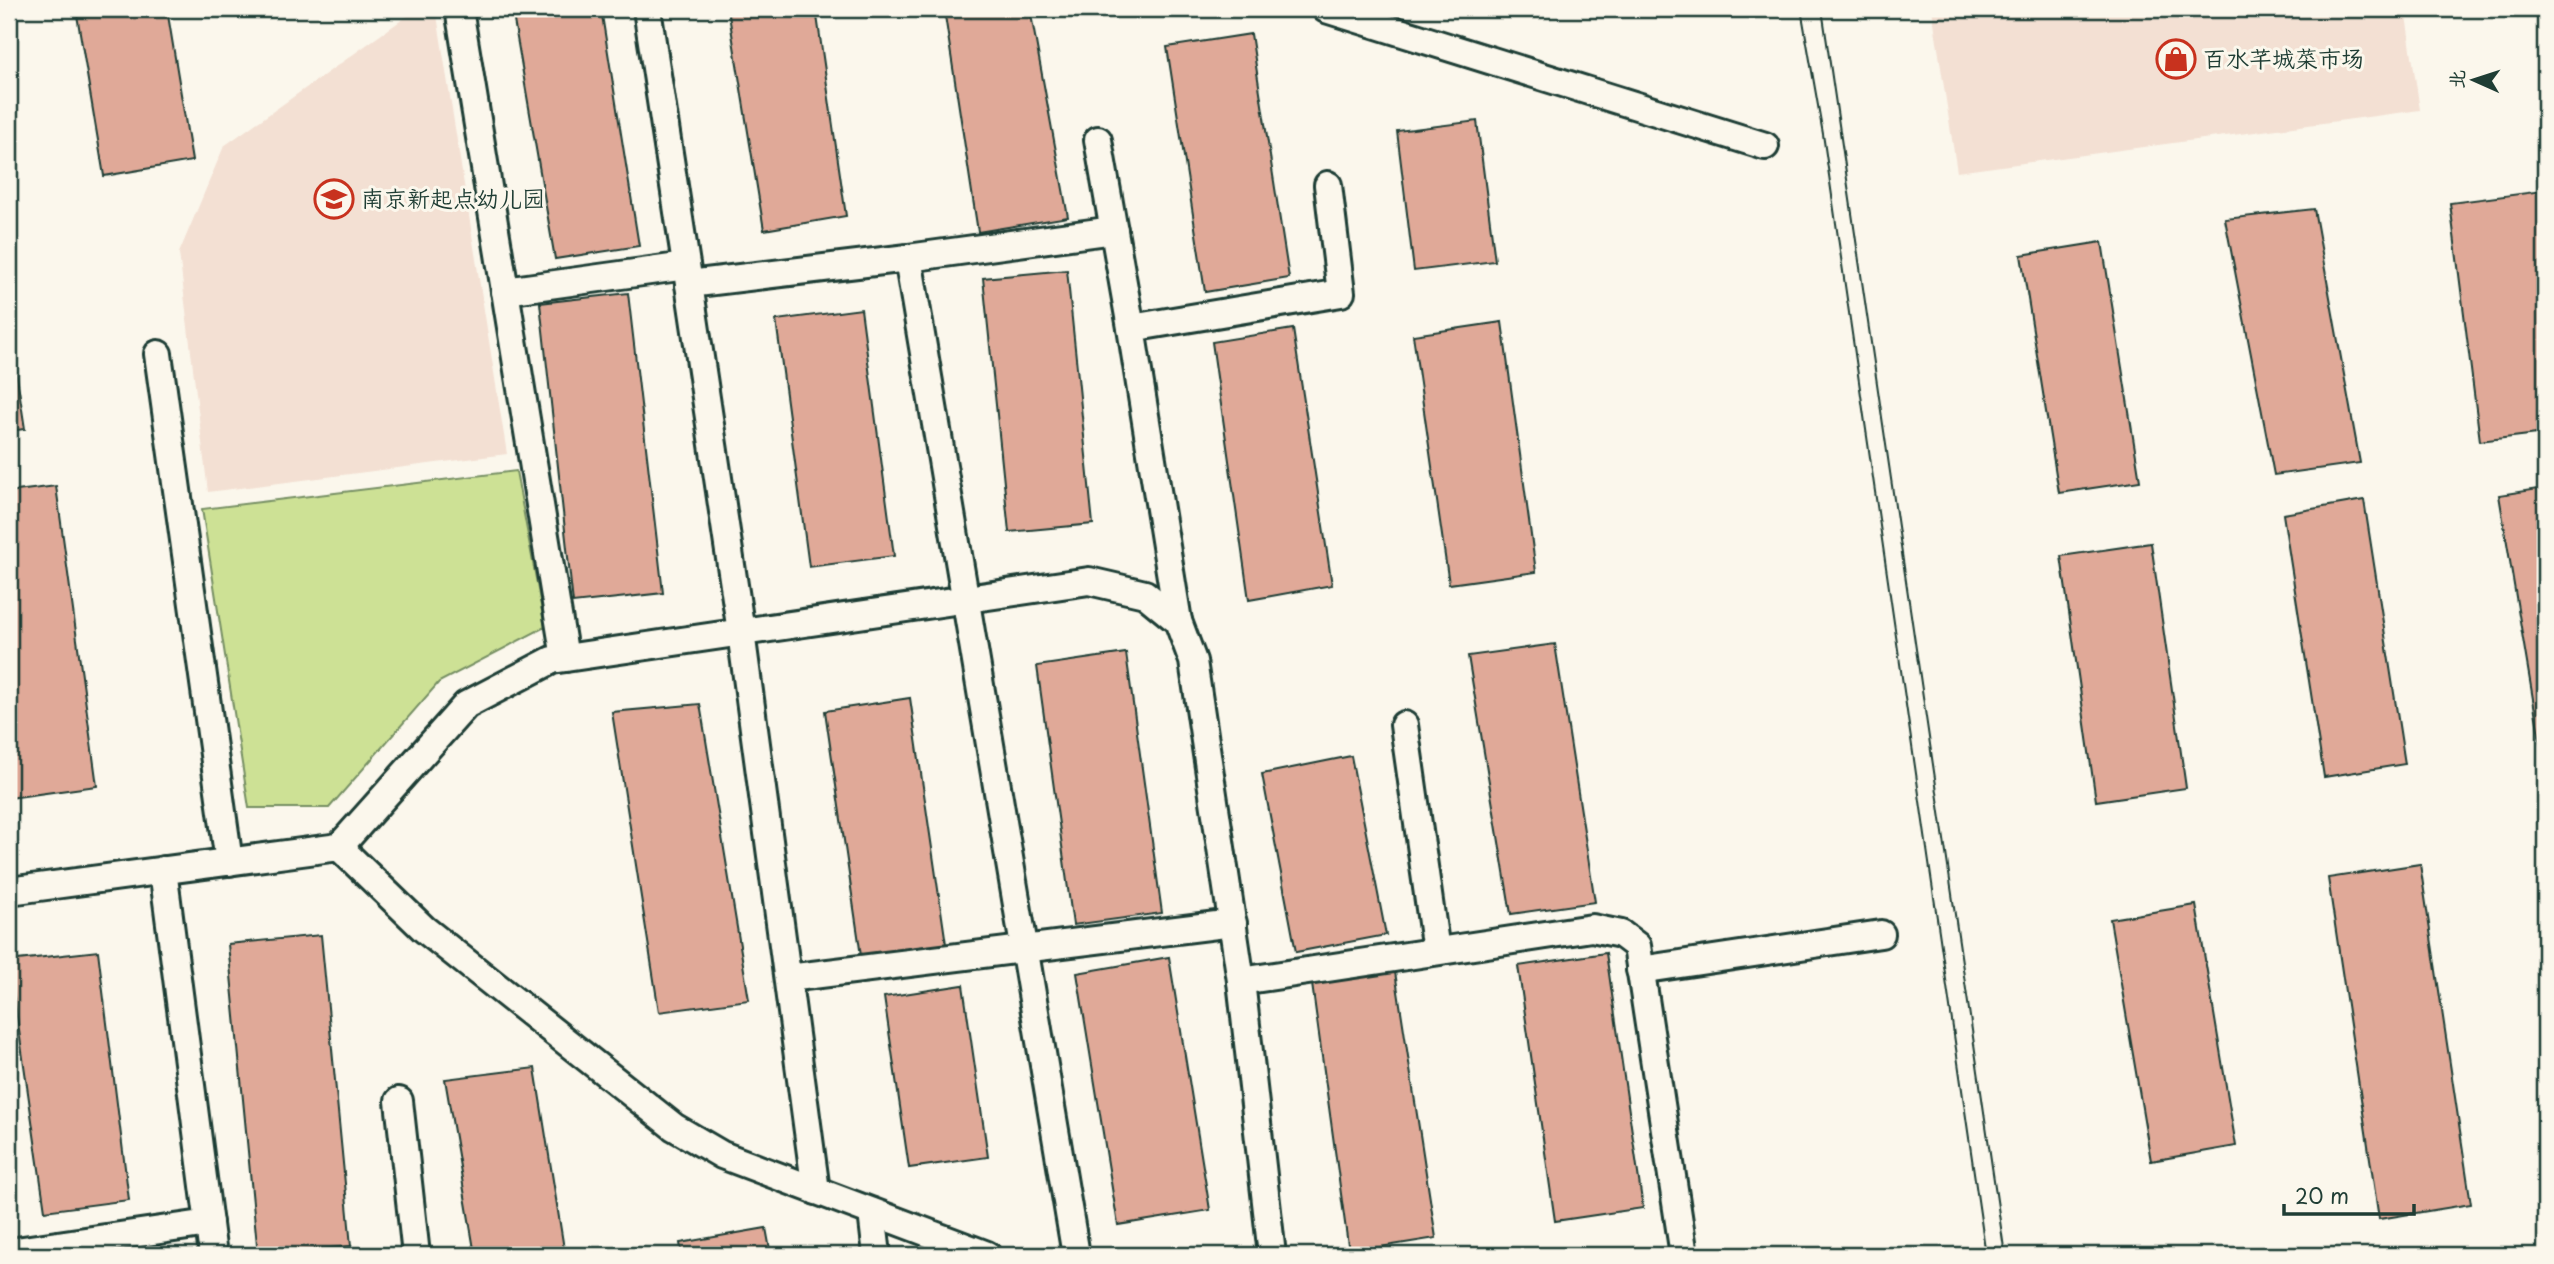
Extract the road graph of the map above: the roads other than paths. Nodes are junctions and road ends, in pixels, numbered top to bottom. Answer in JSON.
{"nodes":[{"id":1,"x":459,"y":9,"type":"edge"},
{"id":2,"x":647,"y":9,"type":"edge"},
{"id":3,"x":1326,"y":9,"type":"edge"},
{"id":4,"x":1098,"y":140,"type":"dead end"},
{"id":5,"x":1765,"y":146,"type":"dead end"},
{"id":6,"x":1328,"y":185,"type":"dead end"},
{"id":7,"x":1114,"y":230,"type":"junction"},
{"id":8,"x":908,"y":258,"type":"junction"},
{"id":9,"x":687,"y":275,"type":"junction"},
{"id":10,"x":505,"y":291,"type":"junction"},
{"id":11,"x":1131,"y":328,"type":"junction"},
{"id":12,"x":158,"y":354,"type":"dead end"},
{"id":13,"x":966,"y":599,"type":"junction"},
{"id":14,"x":1178,"y":621,"type":"junction"},
{"id":15,"x":741,"y":632,"type":"junction"},
{"id":16,"x":565,"y":658,"type":"junction"},
{"id":17,"x":1404,"y":725,"type":"dead end"},
{"id":18,"x":339,"y":847,"type":"junction"},
{"id":19,"x":229,"y":862,"type":"junction"},
{"id":20,"x":163,"y":870,"type":"junction"},
{"id":21,"x":9,"y":891,"type":"edge"},
{"id":22,"x":1233,"y":923,"type":"junction"},
{"id":23,"x":1881,"y":934,"type":"dead end"},
{"id":24,"x":1026,"y":950,"type":"junction"},
{"id":25,"x":1436,"y":951,"type":"junction"},
{"id":26,"x":1640,"y":970,"type":"junction"},
{"id":27,"x":788,"y":978,"type":"junction"},
{"id":28,"x":1241,"y":981,"type":"junction"},
{"id":29,"x":399,"y":1101,"type":"dead end"},
{"id":30,"x":816,"y":1191,"type":"junction"},
{"id":31,"x":872,"y":1212,"type":"junction"},
{"id":32,"x":209,"y":1223,"type":"junction"},
{"id":33,"x":9,"y":1252,"type":"edge"},
{"id":34,"x":213,"y":1255,"type":"edge"},
{"id":35,"x":416,"y":1255,"type":"edge"},
{"id":36,"x":877,"y":1255,"type":"edge"},
{"id":37,"x":987,"y":1255,"type":"edge"},
{"id":38,"x":1076,"y":1255,"type":"edge"},
{"id":39,"x":1272,"y":1255,"type":"edge"},
{"id":40,"x":1684,"y":1255,"type":"edge"}],
"edges":[{"from":1,"to":10,"type":"lane"},
{"from":2,"to":9,"type":"lane"},
{"from":3,"to":5,"type":"lane"},
{"from":4,"to":7,"type":"lane"},
{"from":6,"to":11,"type":"lane"},
{"from":7,"to":8,"type":"lane"},
{"from":7,"to":11,"type":"lane"},
{"from":8,"to":9,"type":"lane"},
{"from":8,"to":13,"type":"lane"},
{"from":9,"to":10,"type":"lane"},
{"from":9,"to":15,"type":"lane"},
{"from":10,"to":16,"type":"lane"},
{"from":11,"to":14,"type":"lane"},
{"from":12,"to":19,"type":"lane"},
{"from":13,"to":14,"type":"lane"},
{"from":13,"to":15,"type":"lane"},
{"from":13,"to":24,"type":"lane"},
{"from":14,"to":22,"type":"lane"},
{"from":15,"to":16,"type":"lane"},
{"from":15,"to":27,"type":"lane"},
{"from":16,"to":18,"type":"lane"},
{"from":17,"to":25,"type":"lane"},
{"from":18,"to":19,"type":"lane"},
{"from":18,"to":30,"type":"lane"},
{"from":19,"to":20,"type":"lane"},
{"from":20,"to":21,"type":"lane"},
{"from":20,"to":32,"type":"lane"},
{"from":22,"to":24,"type":"lane"},
{"from":22,"to":28,"type":"lane"},
{"from":23,"to":26,"type":"lane"},
{"from":24,"to":27,"type":"lane"},
{"from":24,"to":38,"type":"lane"},
{"from":25,"to":26,"type":"lane"},
{"from":25,"to":28,"type":"lane"},
{"from":26,"to":40,"type":"lane"},
{"from":27,"to":30,"type":"lane"},
{"from":28,"to":39,"type":"lane"},
{"from":29,"to":35,"type":"lane"},
{"from":30,"to":31,"type":"lane"},
{"from":31,"to":36,"type":"lane"},
{"from":31,"to":37,"type":"lane"},
{"from":32,"to":33,"type":"lane"},
{"from":32,"to":34,"type":"lane"}]}
